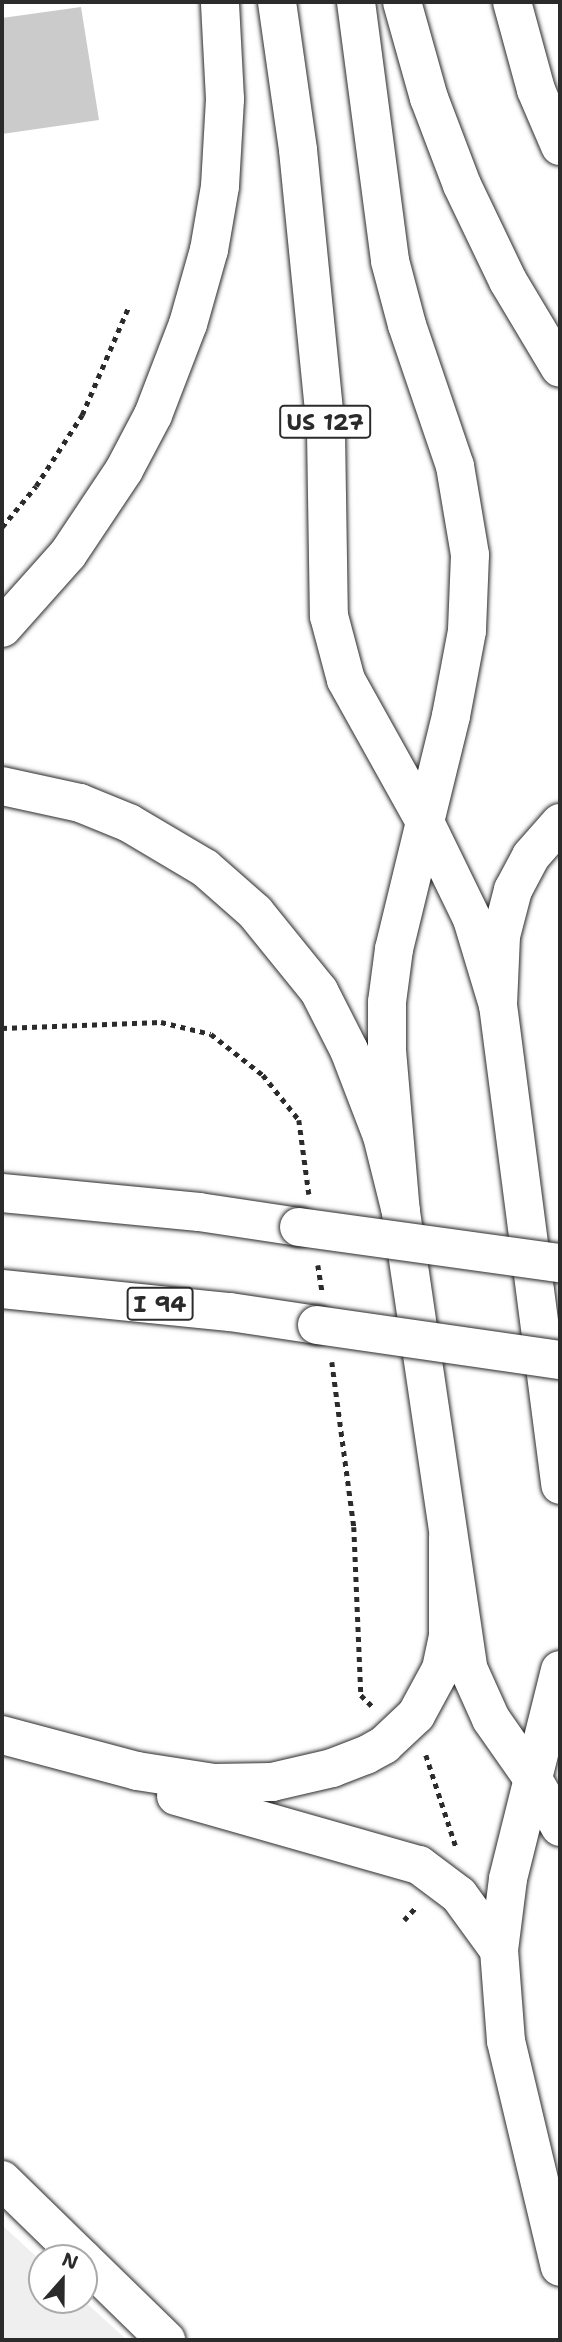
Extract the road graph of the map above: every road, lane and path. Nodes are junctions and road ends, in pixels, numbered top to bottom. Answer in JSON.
{"nodes":[{"id":1,"x":220,"y":2,"type":"edge"},
{"id":2,"x":277,"y":2,"type":"edge"},
{"id":3,"x":356,"y":2,"type":"edge"},
{"id":4,"x":402,"y":2,"type":"edge"},
{"id":5,"x":524,"y":5,"type":"edge"},
{"id":6,"x":560,"y":146,"type":"edge"},
{"id":7,"x":129,"y":306,"type":"dead end"},
{"id":8,"x":560,"y":368,"type":"edge"},
{"id":9,"x":2,"y":527,"type":"edge"},
{"id":10,"x":2,"y":628,"type":"edge"},
{"id":11,"x":2,"y":786,"type":"edge"},
{"id":12,"x":425,"y":822,"type":"junction"},
{"id":13,"x":560,"y":823,"type":"edge"},
{"id":14,"x":498,"y":1005,"type":"junction"},
{"id":15,"x":2,"y":1193,"type":"edge"},
{"id":16,"x":401,"y":1213,"type":"junction"},
{"id":17,"x":560,"y":1263,"type":"edge"},
{"id":18,"x":2,"y":1289,"type":"edge"},
{"id":19,"x":560,"y":1360,"type":"edge"},
{"id":20,"x":560,"y":1485,"type":"edge"},
{"id":21,"x":448,"y":1537,"type":"junction"},
{"id":22,"x":560,"y":1670,"type":"edge"},
{"id":23,"x":2,"y":1736,"type":"edge"},
{"id":24,"x":425,"y":1752,"type":"dead end"},
{"id":25,"x":533,"y":1779,"type":"junction"},
{"id":26,"x":560,"y":1827,"type":"edge"},
{"id":27,"x":456,"y":1849,"type":"dead end"},
{"id":28,"x":499,"y":1950,"type":"junction"},
{"id":29,"x":2,"y":2180,"type":"edge"},
{"id":30,"x":68,"y":2244,"type":"edge"},
{"id":31,"x":560,"y":2267,"type":"edge"},
{"id":32,"x":98,"y":2274,"type":"edge"},
{"id":33,"x":166,"y":2340,"type":"edge"}],
"edges":[{"from":1,"to":10,"type":"main road"},
{"from":2,"to":12,"type":"main road","number":"US 127"},
{"from":3,"to":12,"type":"main road"},
{"from":4,"to":8,"type":"main road"},
{"from":5,"to":6,"type":"main road"},
{"from":7,"to":9,"type":"path"},
{"from":11,"to":16,"type":"main road"},
{"from":12,"to":14,"type":"main road","number":"US 127"},
{"from":12,"to":16,"type":"main road"},
{"from":13,"to":14,"type":"main road"},
{"from":14,"to":20,"type":"main road","number":"US 127"},
{"from":15,"to":17,"type":"main road","bridge":true},
{"from":16,"to":21,"type":"main road"},
{"from":18,"to":19,"type":"main road","number":"I 94","bridge":true},
{"from":21,"to":23,"type":"main road"},
{"from":21,"to":25,"type":"main road"},
{"from":22,"to":25,"type":"main road"},
{"from":23,"to":28,"type":"main road"},
{"from":24,"to":27,"type":"path"},
{"from":25,"to":26,"type":"main road"},
{"from":25,"to":28,"type":"main road"},
{"from":28,"to":31,"type":"main road"},
{"from":29,"to":30,"type":"main road"},
{"from":32,"to":33,"type":"main road"}]}
